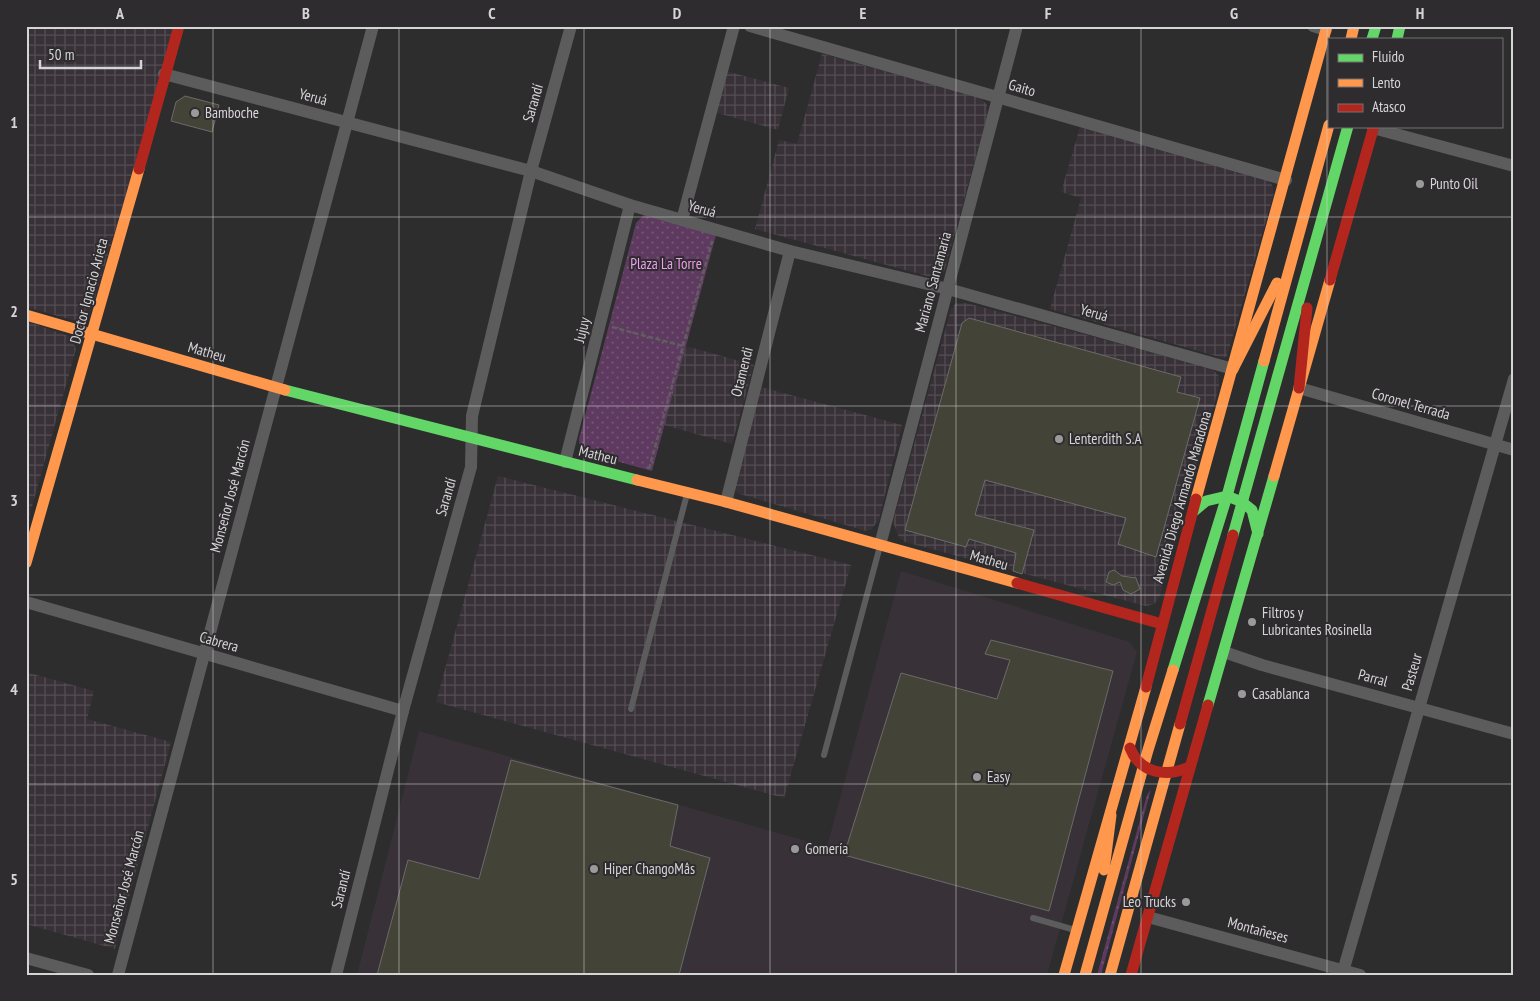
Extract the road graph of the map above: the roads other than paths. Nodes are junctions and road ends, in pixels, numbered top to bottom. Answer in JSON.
{"nodes":[{"id":1,"x":179,"y":26,"type":"edge"},
{"id":2,"x":373,"y":26,"type":"edge"},
{"id":3,"x":571,"y":26,"type":"edge"},
{"id":4,"x":734,"y":26,"type":"edge"},
{"id":5,"x":750,"y":26,"type":"edge"},
{"id":6,"x":1017,"y":26,"type":"edge"},
{"id":7,"x":1313,"y":26,"type":"edge"},
{"id":8,"x":1376,"y":26,"type":"edge"},
{"id":9,"x":1327,"y":28,"type":"edge"},
{"id":10,"x":1372,"y":38,"type":"edge"},
{"id":11,"x":164,"y":74,"type":"junction"},
{"id":12,"x":998,"y":98,"type":"junction"},
{"id":13,"x":348,"y":123,"type":"junction"},
{"id":14,"x":1328,"y":128,"type":"edge"},
{"id":15,"x":1347,"y":128,"type":"edge"},
{"id":16,"x":1374,"y":128,"type":"edge"},
{"id":17,"x":1378,"y":128,"type":"edge"},
{"id":18,"x":1514,"y":166,"type":"edge"},
{"id":19,"x":531,"y":171,"type":"junction"},
{"id":20,"x":1286,"y":180,"type":"junction"},
{"id":21,"x":630,"y":205,"type":"junction"},
{"id":22,"x":682,"y":220,"type":"junction"},
{"id":23,"x":1298,"y":241,"type":"junction"},
{"id":24,"x":790,"y":251,"type":"junction"},
{"id":25,"x":1312,"y":260,"type":"junction"},
{"id":26,"x":948,"y":289,"type":"junction"},
{"id":27,"x":26,"y":315,"type":"edge"},
{"id":28,"x":93,"y":334,"type":"junction"},
{"id":29,"x":1233,"y":370,"type":"junction"},
{"id":30,"x":1514,"y":379,"type":"edge"},
{"id":31,"x":276,"y":388,"type":"junction"},
{"id":32,"x":1300,"y":388,"type":"junction"},
{"id":33,"x":472,"y":438,"type":"junction"},
{"id":34,"x":1494,"y":445,"type":"junction"},
{"id":35,"x":1514,"y":450,"type":"edge"},
{"id":36,"x":565,"y":462,"type":"junction"},
{"id":37,"x":688,"y":492,"type":"junction"},
{"id":38,"x":1227,"y":496,"type":"junction"},
{"id":39,"x":726,"y":502,"type":"junction"},
{"id":40,"x":1242,"y":502,"type":"junction"},
{"id":41,"x":1194,"y":511,"type":"junction"},
{"id":42,"x":1258,"y":534,"type":"junction"},
{"id":43,"x":880,"y":545,"type":"junction"},
{"id":44,"x":26,"y":563,"type":"edge"},
{"id":45,"x":26,"y":602,"type":"edge"},
{"id":46,"x":1162,"y":624,"type":"junction"},
{"id":47,"x":1224,"y":652,"type":"junction"},
{"id":48,"x":203,"y":655,"type":"junction"},
{"id":49,"x":1418,"y":707,"type":"junction"},
{"id":50,"x":631,"y":709,"type":"dead end"},
{"id":51,"x":403,"y":712,"type":"junction"},
{"id":52,"x":1514,"y":734,"type":"edge"},
{"id":53,"x":1130,"y":748,"type":"junction"},
{"id":54,"x":824,"y":755,"type":"dead end"},
{"id":55,"x":1144,"y":767,"type":"junction"},
{"id":56,"x":1190,"y":768,"type":"junction"},
{"id":57,"x":1167,"y":774,"type":"junction"},
{"id":58,"x":1111,"y":815,"type":"junction"},
{"id":59,"x":1148,"y":917,"type":"junction"},
{"id":60,"x":1033,"y":918,"type":"dead end"},
{"id":61,"x":1078,"y":931,"type":"junction"},
{"id":62,"x":1096,"y":934,"type":"junction"},
{"id":63,"x":26,"y":958,"type":"edge"},
{"id":64,"x":1343,"y":973,"type":"edge"},
{"id":65,"x":88,"y":975,"type":"edge"},
{"id":66,"x":118,"y":975,"type":"edge"},
{"id":67,"x":336,"y":975,"type":"edge"},
{"id":68,"x":1064,"y":975,"type":"edge"},
{"id":69,"x":1085,"y":975,"type":"edge"},
{"id":70,"x":1110,"y":975,"type":"edge"},
{"id":71,"x":1131,"y":975,"type":"edge"},
{"id":72,"x":1360,"y":975,"type":"edge"}],
"edges":[{"from":1,"to":11,"type":"street","name":"Doctor Ignacio Arieta"},
{"from":2,"to":13,"type":"street","name":"Monseñor José Marcón"},
{"from":3,"to":19,"type":"street","name":"Sarandí"},
{"from":4,"to":22,"type":"street"},
{"from":5,"to":12,"type":"street","name":"Gaito"},
{"from":6,"to":12,"type":"street","name":"Mariano Santamaria"},
{"from":7,"to":9,"type":"street"},
{"from":8,"to":10,"type":"street"},
{"from":9,"to":20,"type":"street","name":"Avenida Diego Armando Maradona"},
{"from":11,"to":13,"type":"street","name":"Yeruá"},
{"from":11,"to":28,"type":"street","name":"Doctor Ignacio Arieta"},
{"from":12,"to":20,"type":"street","name":"Gaito"},
{"from":12,"to":26,"type":"street","name":"Mariano Santamaria"},
{"from":13,"to":19,"type":"street","name":"Yeruá"},
{"from":13,"to":31,"type":"street","name":"Monseñor José Marcón"},
{"from":14,"to":23,"type":"street"},
{"from":15,"to":25,"type":"street"},
{"from":16,"to":32,"type":"street"},
{"from":17,"to":18,"type":"street"},
{"from":19,"to":21,"type":"street","name":"Yeruá"},
{"from":19,"to":33,"type":"street","name":"Sarandí"},
{"from":20,"to":29,"type":"street","name":"Avenida Diego Armando Maradona"},
{"from":21,"to":22,"type":"street","name":"Yeruá"},
{"from":21,"to":36,"type":"street","name":"Jujuy"},
{"from":22,"to":24,"type":"street","name":"Yeruá"},
{"from":23,"to":29,"type":"street"},
{"from":23,"to":38,"type":"street"},
{"from":24,"to":26,"type":"street","name":"Yeruá"},
{"from":24,"to":39,"type":"street","name":"Otamendi"},
{"from":25,"to":32,"type":"street"},
{"from":25,"to":40,"type":"street"},
{"from":26,"to":29,"type":"street","name":"Yeruá"},
{"from":26,"to":43,"type":"street","name":"Mariano Santamaria"},
{"from":27,"to":28,"type":"street","name":"Matheu"},
{"from":28,"to":31,"type":"street","name":"Matheu"},
{"from":28,"to":44,"type":"street","name":"Doctor Ignacio Arieta"},
{"from":29,"to":41,"type":"street","name":"Avenida Diego Armando Maradona"},
{"from":30,"to":34,"type":"street","name":"Pasteur"},
{"from":31,"to":33,"type":"street","name":"Matheu"},
{"from":31,"to":48,"type":"street","name":"Monseñor José Marcón"},
{"from":32,"to":34,"type":"street","name":"Coronel Terrada"},
{"from":32,"to":42,"type":"street"},
{"from":33,"to":36,"type":"street","name":"Matheu"},
{"from":33,"to":51,"type":"street","name":"Sarandí"},
{"from":34,"to":35,"type":"street","name":"Coronel Terrada"},
{"from":34,"to":49,"type":"street","name":"Pasteur"},
{"from":36,"to":37,"type":"street","name":"Matheu"},
{"from":37,"to":39,"type":"street","name":"Matheu"},
{"from":37,"to":50,"type":"lane"},
{"from":38,"to":40,"type":"street"},
{"from":38,"to":41,"type":"street"},
{"from":38,"to":55,"type":"street"},
{"from":39,"to":43,"type":"street","name":"Matheu"},
{"from":40,"to":42,"type":"street"},
{"from":40,"to":57,"type":"street"},
{"from":41,"to":46,"type":"street","name":"Avenida Diego Armando Maradona"},
{"from":42,"to":47,"type":"street"},
{"from":43,"to":46,"type":"street","name":"Matheu"},
{"from":43,"to":54,"type":"lane"},
{"from":45,"to":48,"type":"street","name":"Cabrera"},
{"from":46,"to":53,"type":"street","name":"Avenida Diego Armando Maradona"},
{"from":47,"to":49,"type":"street","name":"Parral"},
{"from":47,"to":56,"type":"street"},
{"from":48,"to":51,"type":"street","name":"Cabrera"},
{"from":48,"to":66,"type":"street","name":"Monseñor José Marcón"},
{"from":49,"to":52,"type":"street","name":"Parral"},
{"from":49,"to":64,"type":"street","name":"Pasteur"},
{"from":51,"to":67,"type":"street","name":"Sarandí"},
{"from":53,"to":55,"type":"street"},
{"from":53,"to":58,"type":"street","name":"Avenida Diego Armando Maradona"},
{"from":55,"to":57,"type":"street"},
{"from":55,"to":62,"type":"street"},
{"from":56,"to":57,"type":"street"},
{"from":56,"to":59,"type":"street"},
{"from":57,"to":70,"type":"street"},
{"from":58,"to":61,"type":"street","name":"Avenida Diego Armando Maradona"},
{"from":58,"to":62,"type":"street"},
{"from":59,"to":64,"type":"street","name":"Montañeses"},
{"from":59,"to":71,"type":"street"},
{"from":60,"to":61,"type":"lane"},
{"from":61,"to":68,"type":"street","name":"Avenida Diego Armando Maradona"},
{"from":62,"to":69,"type":"street"},
{"from":63,"to":65,"type":"street"},
{"from":64,"to":72,"type":"street","name":"Montañeses"}]}
